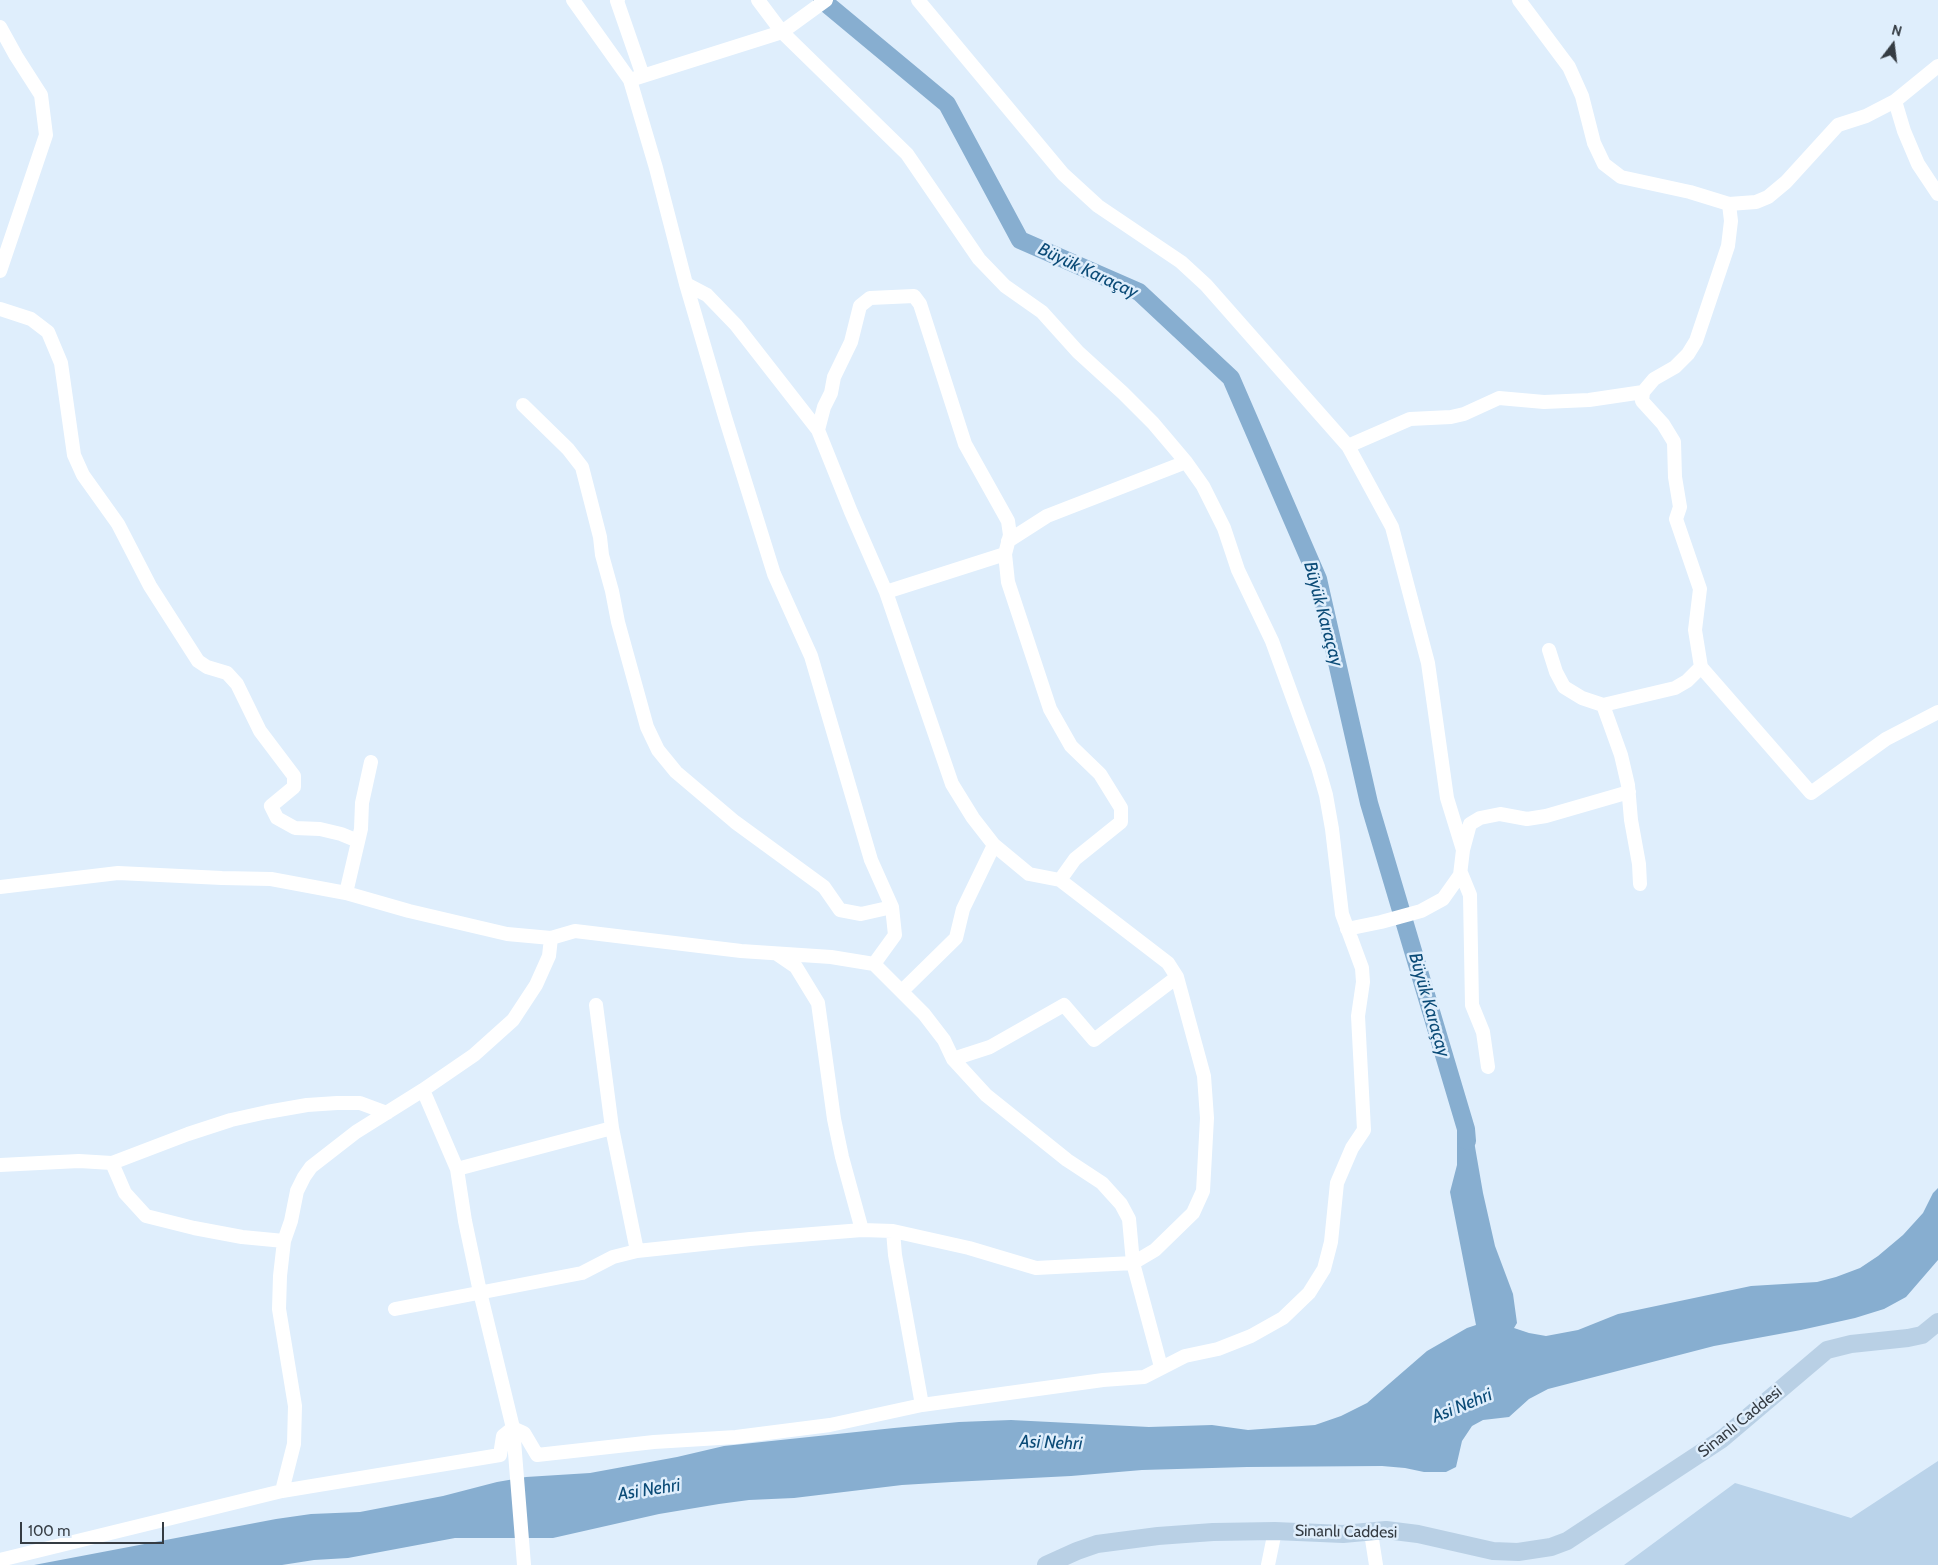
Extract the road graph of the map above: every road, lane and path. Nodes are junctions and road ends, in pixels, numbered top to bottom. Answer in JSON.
{"nodes":[{"id":1,"x":573,"y":0,"type":"edge"},
{"id":2,"x":618,"y":0,"type":"edge"},
{"id":3,"x":758,"y":0,"type":"edge"},
{"id":4,"x":826,"y":0,"type":"edge"},
{"id":5,"x":918,"y":0,"type":"edge"},
{"id":6,"x":1519,"y":0,"type":"edge"},
{"id":7,"x":0,"y":27,"type":"edge"},
{"id":8,"x":782,"y":32,"type":"junction"},
{"id":9,"x":1938,"y":66,"type":"edge"},
{"id":10,"x":636,"y":78,"type":"junction"},
{"id":11,"x":1895,"y":101,"type":"junction"},
{"id":12,"x":1938,"y":194,"type":"edge"},
{"id":13,"x":1729,"y":204,"type":"junction"},
{"id":14,"x":0,"y":271,"type":"edge"},
{"id":15,"x":686,"y":284,"type":"junction"},
{"id":16,"x":0,"y":309,"type":"edge"},
{"id":17,"x":1643,"y":392,"type":"junction"},
{"id":18,"x":523,"y":405,"type":"dead end"},
{"id":19,"x":818,"y":430,"type":"junction"},
{"id":20,"x":1348,"y":446,"type":"junction"},
{"id":21,"x":1186,"y":462,"type":"junction"},
{"id":22,"x":1007,"y":547,"type":"junction"},
{"id":23,"x":886,"y":592,"type":"junction"},
{"id":24,"x":1549,"y":650,"type":"dead end"},
{"id":25,"x":1701,"y":667,"type":"junction"},
{"id":26,"x":1603,"y":705,"type":"junction"},
{"id":27,"x":1938,"y":712,"type":"edge"},
{"id":28,"x":371,"y":762,"type":"dead end"},
{"id":29,"x":1629,"y":792,"type":"junction"},
{"id":30,"x":358,"y":841,"type":"junction"},
{"id":31,"x":994,"y":845,"type":"junction"},
{"id":32,"x":1463,"y":850,"type":"junction"},
{"id":33,"x":1461,"y":872,"type":"junction"},
{"id":34,"x":1060,"y":880,"type":"junction"},
{"id":35,"x":1640,"y":884,"type":"dead end"},
{"id":36,"x":0,"y":887,"type":"edge"},
{"id":37,"x":346,"y":893,"type":"junction"},
{"id":38,"x":892,"y":907,"type":"junction"},
{"id":39,"x":1347,"y":929,"type":"junction"},
{"id":40,"x":551,"y":938,"type":"junction"},
{"id":41,"x":777,"y":954,"type":"junction"},
{"id":42,"x":874,"y":964,"type":"junction"},
{"id":43,"x":1177,"y":977,"type":"junction"},
{"id":44,"x":902,"y":991,"type":"junction"},
{"id":45,"x":596,"y":1005,"type":"dead end"},
{"id":46,"x":953,"y":1059,"type":"junction"},
{"id":47,"x":1488,"y":1067,"type":"dead end"},
{"id":48,"x":423,"y":1090,"type":"junction"},
{"id":49,"x":387,"y":1113,"type":"junction"},
{"id":50,"x":612,"y":1128,"type":"junction"},
{"id":51,"x":112,"y":1163,"type":"junction"},
{"id":52,"x":0,"y":1165,"type":"edge"},
{"id":53,"x":457,"y":1169,"type":"junction"},
{"id":54,"x":862,"y":1230,"type":"junction"},
{"id":55,"x":893,"y":1231,"type":"junction"},
{"id":56,"x":284,"y":1241,"type":"junction"},
{"id":57,"x":637,"y":1251,"type":"junction"},
{"id":58,"x":1133,"y":1263,"type":"junction"},
{"id":59,"x":480,"y":1292,"type":"junction"},
{"id":60,"x":395,"y":1309,"type":"dead end"},
{"id":61,"x":1938,"y":1322,"type":"edge"},
{"id":62,"x":1161,"y":1367,"type":"junction"},
{"id":63,"x":922,"y":1405,"type":"junction"},
{"id":64,"x":513,"y":1428,"type":"junction"},
{"id":65,"x":282,"y":1491,"type":"junction"},
{"id":66,"x":1275,"y":1531,"type":"junction"},
{"id":67,"x":1371,"y":1533,"type":"junction"},
{"id":68,"x":0,"y":1560,"type":"edge"},
{"id":69,"x":523,"y":1563,"type":"edge"},
{"id":70,"x":1049,"y":1564,"type":"edge"},
{"id":71,"x":1268,"y":1565,"type":"edge"},
{"id":72,"x":1376,"y":1565,"type":"edge"}],
"edges":[{"from":1,"to":10,"type":"street"},
{"from":2,"to":10,"type":"street"},
{"from":3,"to":8,"type":"street"},
{"from":4,"to":8,"type":"street"},
{"from":5,"to":20,"type":"street"},
{"from":6,"to":13,"type":"street"},
{"from":7,"to":14,"type":"street"},
{"from":8,"to":10,"type":"street"},
{"from":8,"to":21,"type":"street"},
{"from":9,"to":11,"type":"street"},
{"from":10,"to":15,"type":"street"},
{"from":11,"to":12,"type":"street"},
{"from":11,"to":13,"type":"street"},
{"from":13,"to":17,"type":"street"},
{"from":15,"to":19,"type":"street"},
{"from":15,"to":38,"type":"street"},
{"from":16,"to":30,"type":"street"},
{"from":17,"to":20,"type":"street"},
{"from":17,"to":25,"type":"street"},
{"from":18,"to":38,"type":"street"},
{"from":19,"to":22,"type":"street"},
{"from":19,"to":23,"type":"street"},
{"from":20,"to":32,"type":"street"},
{"from":21,"to":22,"type":"street"},
{"from":21,"to":39,"type":"street"},
{"from":22,"to":23,"type":"street"},
{"from":22,"to":34,"type":"street"},
{"from":23,"to":31,"type":"street"},
{"from":24,"to":26,"type":"street"},
{"from":25,"to":26,"type":"street"},
{"from":25,"to":27,"type":"street"},
{"from":26,"to":29,"type":"street"},
{"from":28,"to":30,"type":"street"},
{"from":29,"to":32,"type":"street"},
{"from":29,"to":35,"type":"street"},
{"from":30,"to":37,"type":"street"},
{"from":31,"to":34,"type":"street"},
{"from":31,"to":44,"type":"street"},
{"from":32,"to":33,"type":"street"},
{"from":33,"to":39,"type":"street"},
{"from":33,"to":47,"type":"street"},
{"from":34,"to":43,"type":"street"},
{"from":36,"to":37,"type":"street"},
{"from":37,"to":40,"type":"street"},
{"from":38,"to":42,"type":"street"},
{"from":39,"to":62,"type":"street"},
{"from":40,"to":41,"type":"street"},
{"from":40,"to":48,"type":"street"},
{"from":41,"to":42,"type":"street"},
{"from":41,"to":54,"type":"street"},
{"from":42,"to":44,"type":"street"},
{"from":43,"to":46,"type":"street"},
{"from":43,"to":58,"type":"street"},
{"from":44,"to":46,"type":"street"},
{"from":45,"to":50,"type":"street"},
{"from":46,"to":58,"type":"street"},
{"from":48,"to":49,"type":"street"},
{"from":48,"to":53,"type":"street"},
{"from":49,"to":51,"type":"street"},
{"from":49,"to":56,"type":"street"},
{"from":50,"to":53,"type":"street"},
{"from":50,"to":57,"type":"street"},
{"from":51,"to":52,"type":"street"},
{"from":51,"to":56,"type":"street"},
{"from":53,"to":59,"type":"street"},
{"from":54,"to":55,"type":"street"},
{"from":54,"to":57,"type":"street"},
{"from":55,"to":58,"type":"street"},
{"from":55,"to":63,"type":"street"},
{"from":56,"to":65,"type":"street"},
{"from":57,"to":59,"type":"street"},
{"from":58,"to":62,"type":"street"},
{"from":59,"to":60,"type":"street"},
{"from":59,"to":64,"type":"street"},
{"from":61,"to":67,"type":"main road","name":"Sinanlı Caddesi"},
{"from":62,"to":63,"type":"street"},
{"from":63,"to":64,"type":"street"},
{"from":64,"to":65,"type":"street"},
{"from":64,"to":69,"type":"street"},
{"from":65,"to":68,"type":"street"},
{"from":66,"to":67,"type":"main road","name":"Sinanlı Caddesi"},
{"from":66,"to":70,"type":"main road","name":"Sinanlı Caddesi"},
{"from":66,"to":71,"type":"street"},
{"from":67,"to":72,"type":"street"}]}
